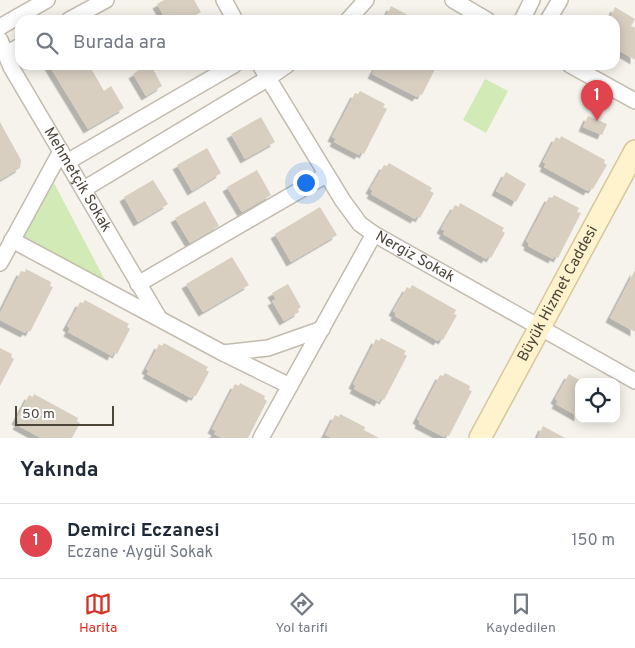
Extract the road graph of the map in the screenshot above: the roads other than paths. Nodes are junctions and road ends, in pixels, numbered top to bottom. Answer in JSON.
{"nodes":[{"id":1,"x":47,"y":0,"type":"edge"},
{"id":2,"x":106,"y":0,"type":"edge"},
{"id":3,"x":224,"y":0,"type":"edge"},
{"id":4,"x":366,"y":0,"type":"edge"},
{"id":5,"x":453,"y":0,"type":"edge"},
{"id":6,"x":532,"y":0,"type":"edge"},
{"id":7,"x":560,"y":0,"type":"edge"},
{"id":8,"x":21,"y":15,"type":"edge"},
{"id":9,"x":78,"y":15,"type":"edge"},
{"id":10,"x":232,"y":15,"type":"edge"},
{"id":11,"x":352,"y":15,"type":"edge"},
{"id":12,"x":478,"y":15,"type":"edge"},
{"id":13,"x":524,"y":15,"type":"edge"},
{"id":14,"x":551,"y":15,"type":"edge"},
{"id":15,"x":15,"y":18,"type":"edge"},
{"id":16,"x":0,"y":27,"type":"edge"},
{"id":17,"x":15,"y":50,"type":"edge"},
{"id":18,"x":4,"y":59,"type":"edge"},
{"id":19,"x":225,"y":70,"type":"edge"},
{"id":20,"x":262,"y":70,"type":"edge"},
{"id":21,"x":280,"y":70,"type":"edge"},
{"id":22,"x":579,"y":70,"type":"edge"},
{"id":23,"x":267,"y":79,"type":"junction"},
{"id":24,"x":635,"y":101,"type":"edge"},
{"id":25,"x":635,"y":151,"type":"edge"},
{"id":26,"x":64,"y":156,"type":"junction"},
{"id":27,"x":326,"y":175,"type":"junction"},
{"id":28,"x":84,"y":189,"type":"junction"},
{"id":29,"x":374,"y":234,"type":"junction"},
{"id":30,"x":12,"y":240,"type":"junction"},
{"id":31,"x":0,"y":263,"type":"edge"},
{"id":32,"x":138,"y":284,"type":"junction"},
{"id":33,"x":159,"y":318,"type":"junction"},
{"id":34,"x":540,"y":327,"type":"junction"},
{"id":35,"x":322,"y":329,"type":"junction"},
{"id":36,"x":223,"y":353,"type":"junction"},
{"id":37,"x":635,"y":381,"type":"edge"},
{"id":38,"x":290,"y":386,"type":"junction"},
{"id":39,"x":262,"y":438,"type":"edge"},
{"id":40,"x":480,"y":438,"type":"edge"}],
"edges":[{"from":1,"to":8,"type":"street"},
{"from":2,"to":9,"type":"street"},
{"from":3,"to":10,"type":"street"},
{"from":4,"to":11,"type":"street"},
{"from":5,"to":12,"type":"street"},
{"from":6,"to":13,"type":"street"},
{"from":7,"to":14,"type":"street"},
{"from":15,"to":16,"type":"street"},
{"from":17,"to":18,"type":"street"},
{"from":18,"to":26,"type":"street","name":"Mehmetçik Sokak"},
{"from":19,"to":26,"type":"street"},
{"from":20,"to":23,"type":"street","name":"Nergiz Sokak"},
{"from":21,"to":23,"type":"street"},
{"from":22,"to":24,"type":"street"},
{"from":23,"to":27,"type":"street","name":"Nergiz Sokak"},
{"from":23,"to":28,"type":"street"},
{"from":25,"to":34,"type":"street","name":"Büyük Hizmet Caddesi"},
{"from":26,"to":28,"type":"street","name":"Mehmetçik Sokak"},
{"from":26,"to":30,"type":"street"},
{"from":27,"to":29,"type":"street","name":"Nergiz Sokak"},
{"from":27,"to":32,"type":"street"},
{"from":28,"to":32,"type":"street","name":"Mehmetçik Sokak"},
{"from":29,"to":34,"type":"street","name":"Nergiz Sokak"},
{"from":29,"to":35,"type":"street"},
{"from":30,"to":31,"type":"street"},
{"from":30,"to":33,"type":"street"},
{"from":32,"to":33,"type":"street","name":"Mehmetçik Sokak"},
{"from":33,"to":36,"type":"street"},
{"from":34,"to":37,"type":"street","name":"Nergiz Sokak"},
{"from":34,"to":40,"type":"street","name":"Büyük Hizmet Caddesi"},
{"from":35,"to":36,"type":"street"},
{"from":35,"to":38,"type":"street"},
{"from":36,"to":38,"type":"street"},
{"from":38,"to":39,"type":"street"}]}
